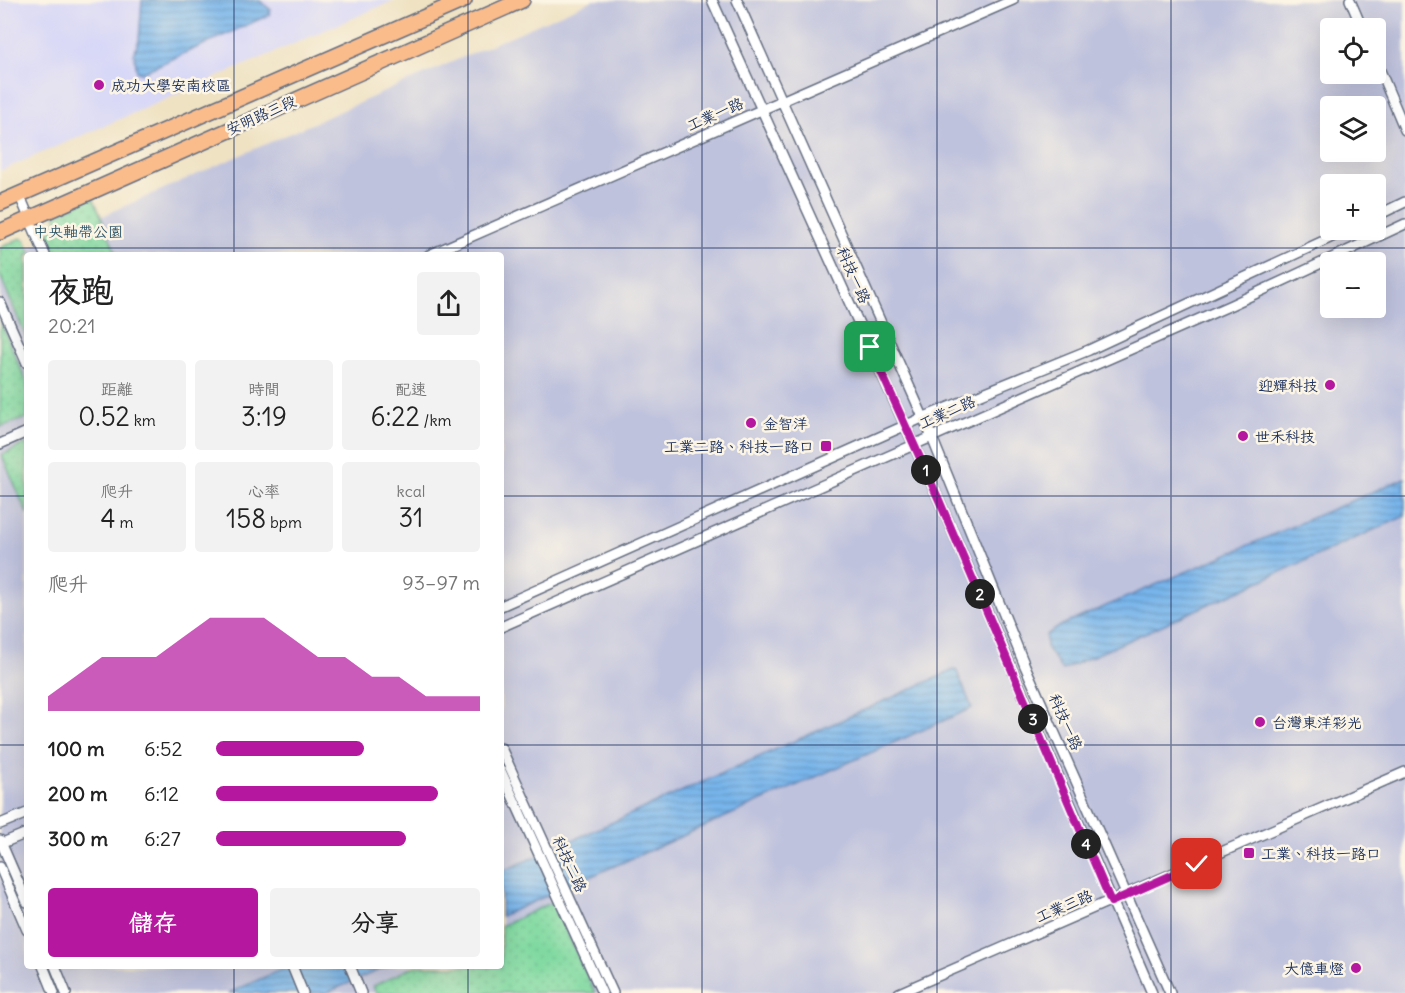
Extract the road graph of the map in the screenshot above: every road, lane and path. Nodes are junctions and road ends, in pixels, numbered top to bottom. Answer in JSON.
{"nodes":[{"id":1,"x":464,"y":0,"type":"edge"},
{"id":2,"x":522,"y":0,"type":"edge"},
{"id":3,"x":712,"y":0,"type":"edge"},
{"id":4,"x":737,"y":0,"type":"edge"},
{"id":5,"x":1013,"y":0,"type":"edge"},
{"id":6,"x":1350,"y":0,"type":"edge"},
{"id":7,"x":1358,"y":18,"type":"edge"},
{"id":8,"x":1386,"y":84,"type":"edge"},
{"id":9,"x":782,"y":101,"type":"junction"},
{"id":10,"x":764,"y":109,"type":"junction"},
{"id":11,"x":1405,"y":130,"type":"edge"},
{"id":12,"x":19,"y":194,"type":"junction"},
{"id":13,"x":1405,"y":202,"type":"edge"},
{"id":14,"x":0,"y":203,"type":"edge"},
{"id":15,"x":1386,"y":211,"type":"edge"},
{"id":16,"x":28,"y":218,"type":"junction"},
{"id":17,"x":1405,"y":224,"type":"edge"},
{"id":18,"x":0,"y":232,"type":"edge"},
{"id":19,"x":1326,"y":240,"type":"edge"},
{"id":20,"x":44,"y":252,"type":"edge"},
{"id":21,"x":436,"y":252,"type":"edge"},
{"id":22,"x":0,"y":302,"type":"edge"},
{"id":23,"x":24,"y":356,"type":"edge"},
{"id":24,"x":922,"y":418,"type":"junction"},
{"id":25,"x":905,"y":426,"type":"junction"},
{"id":26,"x":24,"y":433,"type":"edge"},
{"id":27,"x":931,"y":435,"type":"junction"},
{"id":28,"x":0,"y":444,"type":"edge"},
{"id":29,"x":914,"y":444,"type":"junction"},
{"id":30,"x":504,"y":605,"type":"edge"},
{"id":31,"x":504,"y":626,"type":"edge"},
{"id":32,"x":504,"y":755,"type":"edge"},
{"id":33,"x":1405,"y":772,"type":"edge"},
{"id":34,"x":504,"y":778,"type":"edge"},
{"id":35,"x":24,"y":814,"type":"edge"},
{"id":36,"x":0,"y":824,"type":"edge"},
{"id":37,"x":24,"y":834,"type":"edge"},
{"id":38,"x":1,"y":843,"type":"edge"},
{"id":39,"x":0,"y":867,"type":"edge"},
{"id":40,"x":24,"y":895,"type":"edge"},
{"id":41,"x":1127,"y":895,"type":"junction"},
{"id":42,"x":1111,"y":902,"type":"junction"},
{"id":43,"x":24,"y":923,"type":"edge"},
{"id":44,"x":44,"y":969,"type":"edge"},
{"id":45,"x":56,"y":969,"type":"edge"},
{"id":46,"x":293,"y":969,"type":"edge"},
{"id":47,"x":351,"y":969,"type":"edge"},
{"id":48,"x":54,"y":993,"type":"edge"},
{"id":49,"x":66,"y":993,"type":"edge"},
{"id":50,"x":303,"y":993,"type":"edge"},
{"id":51,"x":361,"y":993,"type":"edge"},
{"id":52,"x":602,"y":993,"type":"edge"},
{"id":53,"x":613,"y":993,"type":"edge"},
{"id":54,"x":900,"y":993,"type":"edge"},
{"id":55,"x":1152,"y":993,"type":"edge"},
{"id":56,"x":1170,"y":993,"type":"edge"}],
"edges":[{"from":1,"to":12,"type":"main road","name":"安明路三段"},
{"from":2,"to":16,"type":"main road","name":"安明路三段"},
{"from":3,"to":10,"type":"street","name":"科技一路"},
{"from":4,"to":9,"type":"street","name":"科技一路"},
{"from":5,"to":9,"type":"street","name":"工業一路"},
{"from":6,"to":7,"type":"street"},
{"from":8,"to":11,"type":"street"},
{"from":9,"to":10,"type":"street","name":"工業一路"},
{"from":9,"to":24,"type":"street","name":"科技一路"},
{"from":10,"to":21,"type":"street","name":"工業一路"},
{"from":10,"to":25,"type":"street","name":"科技一路"},
{"from":12,"to":14,"type":"main road","name":"安明路三段"},
{"from":12,"to":16,"type":"street"},
{"from":13,"to":15,"type":"street"},
{"from":16,"to":18,"type":"main road","name":"安明路三段"},
{"from":16,"to":20,"type":"street"},
{"from":17,"to":27,"type":"street","name":"工業二路"},
{"from":19,"to":24,"type":"street","name":"工業二路"},
{"from":22,"to":23,"type":"street"},
{"from":24,"to":25,"type":"street","name":"工業二路"},
{"from":24,"to":27,"type":"street","name":"科技一路"},
{"from":25,"to":29,"type":"street","name":"科技一路"},
{"from":25,"to":30,"type":"street","name":"工業二路"},
{"from":26,"to":28,"type":"street"},
{"from":27,"to":29,"type":"street","name":"工業二路"},
{"from":27,"to":41,"type":"street","name":"科技一路"},
{"from":29,"to":31,"type":"street","name":"工業二路"},
{"from":29,"to":42,"type":"street","name":"科技一路"},
{"from":32,"to":53,"type":"street","name":"科技二路"},
{"from":33,"to":41,"type":"street","name":"工業三路"},
{"from":34,"to":52,"type":"street","name":"科技二路"},
{"from":35,"to":36,"type":"street"},
{"from":37,"to":38,"type":"street"},
{"from":38,"to":40,"type":"street"},
{"from":39,"to":43,"type":"street"},
{"from":41,"to":42,"type":"street","name":"工業三路"},
{"from":41,"to":56,"type":"street","name":"科技一路"},
{"from":42,"to":54,"type":"street","name":"工業三路"},
{"from":42,"to":55,"type":"street","name":"科技一路"},
{"from":44,"to":48,"type":"street"},
{"from":45,"to":49,"type":"street"},
{"from":46,"to":50,"type":"street"},
{"from":47,"to":51,"type":"street"}]}
